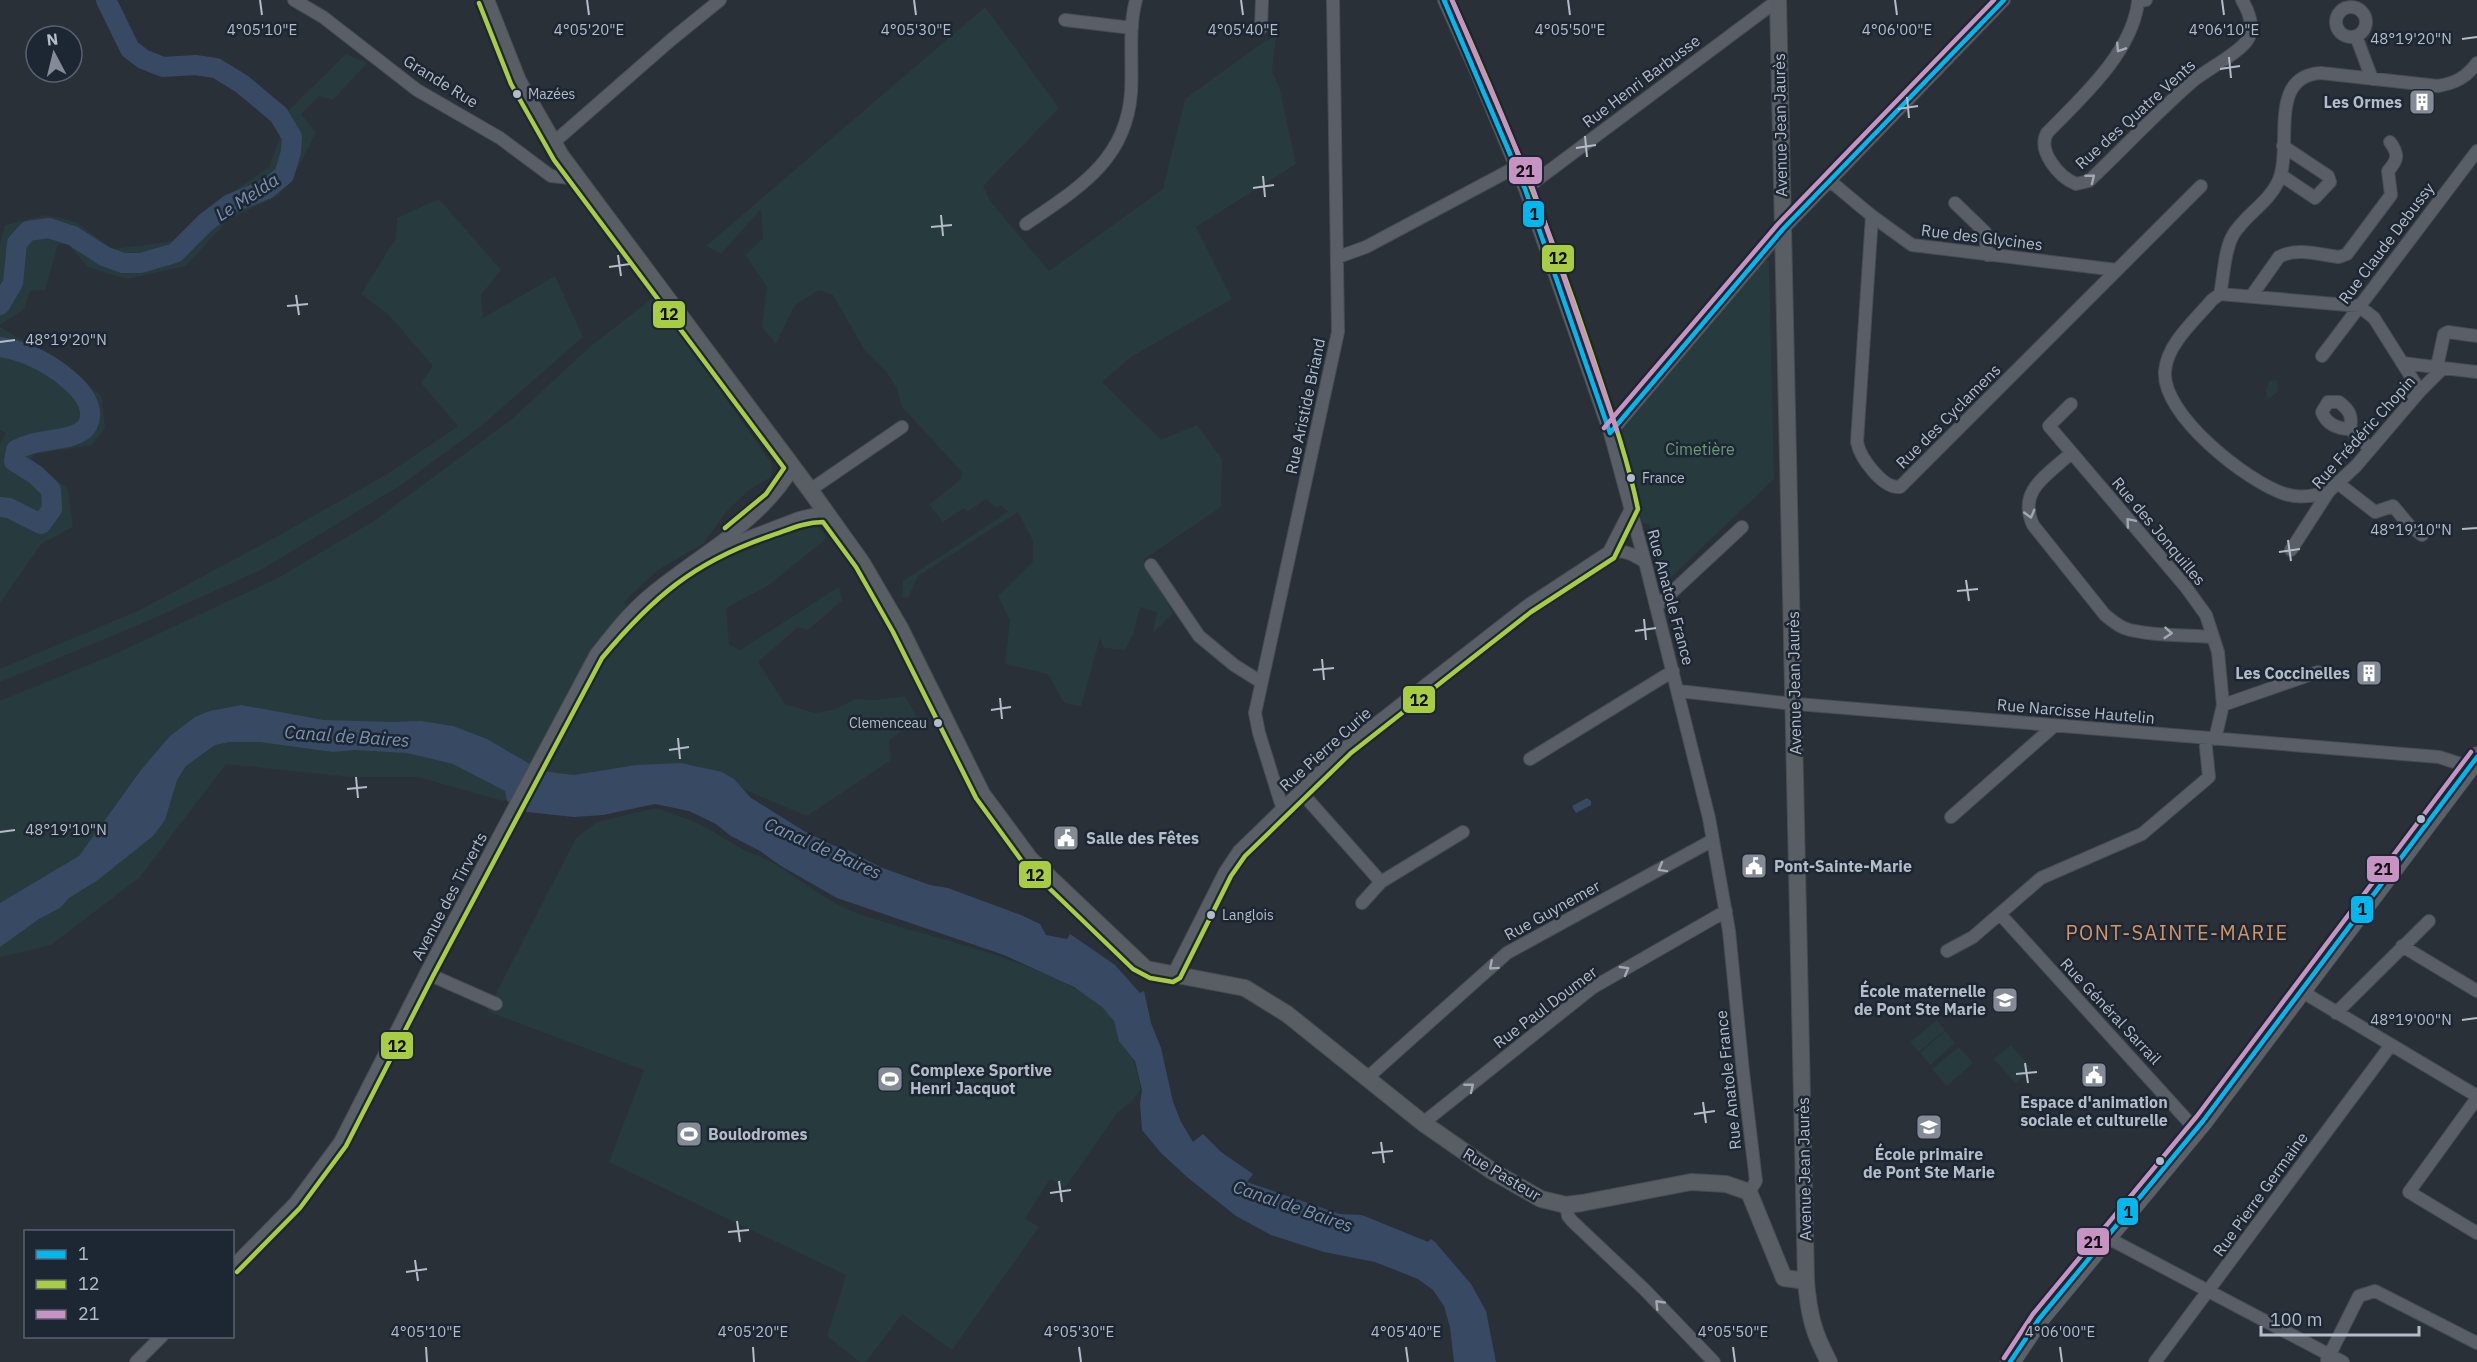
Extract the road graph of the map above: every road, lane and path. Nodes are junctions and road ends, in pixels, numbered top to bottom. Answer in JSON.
{"nodes":[{"id":1,"x":294,"y":0,"type":"edge"},
{"id":2,"x":486,"y":0,"type":"edge"},
{"id":3,"x":720,"y":0,"type":"edge"},
{"id":4,"x":1136,"y":0,"type":"edge"},
{"id":5,"x":1262,"y":0,"type":"edge"},
{"id":6,"x":1333,"y":0,"type":"edge"},
{"id":7,"x":1444,"y":0,"type":"edge"},
{"id":8,"x":1778,"y":0,"type":"edge"},
{"id":9,"x":2004,"y":0,"type":"edge"},
{"id":10,"x":2242,"y":0,"type":"edge"},
{"id":11,"x":2140,"y":1,"type":"edge"},
{"id":12,"x":1065,"y":20,"type":"dead end"},
{"id":13,"x":1132,"y":28,"type":"junction"},
{"id":14,"x":1261,"y":28,"type":"dead end"},
{"id":15,"x":2356,"y":36,"type":"dead end"},
{"id":16,"x":2477,"y":63,"type":"edge"},
{"id":17,"x":2372,"y":79,"type":"junction"},
{"id":18,"x":2390,"y":142,"type":"dead end"},
{"id":19,"x":553,"y":143,"type":"junction"},
{"id":20,"x":2283,"y":146,"type":"junction"},
{"id":21,"x":2477,"y":151,"type":"edge"},
{"id":22,"x":1516,"y":167,"type":"junction"},
{"id":23,"x":574,"y":175,"type":"junction"},
{"id":24,"x":2281,"y":175,"type":"junction"},
{"id":25,"x":1829,"y":180,"type":"junction"},
{"id":26,"x":2201,"y":186,"type":"dead end"},
{"id":27,"x":1525,"y":189,"type":"junction"},
{"id":28,"x":1955,"y":203,"type":"dead end"},
{"id":29,"x":1872,"y":216,"type":"junction"},
{"id":30,"x":1026,"y":224,"type":"dead end"},
{"id":31,"x":1783,"y":229,"type":"junction"},
{"id":32,"x":1987,"y":255,"type":"junction"},
{"id":33,"x":1338,"y":257,"type":"junction"},
{"id":34,"x":2117,"y":270,"type":"junction"},
{"id":35,"x":2220,"y":294,"type":"junction"},
{"id":36,"x":2252,"y":296,"type":"junction"},
{"id":37,"x":2359,"y":306,"type":"junction"},
{"id":38,"x":2477,"y":336,"type":"edge"},
{"id":39,"x":2322,"y":356,"type":"dead end"},
{"id":40,"x":2402,"y":363,"type":"junction"},
{"id":41,"x":2440,"y":368,"type":"junction"},
{"id":42,"x":2477,"y":372,"type":"edge"},
{"id":43,"x":2420,"y":391,"type":"junction"},
{"id":44,"x":2071,"y":404,"type":"dead end"},
{"id":45,"x":902,"y":427,"type":"dead end"},
{"id":46,"x":2350,"y":429,"type":"dead end"},
{"id":47,"x":1610,"y":433,"type":"junction"},
{"id":48,"x":2370,"y":449,"type":"junction"},
{"id":49,"x":2071,"y":453,"type":"junction"},
{"id":50,"x":793,"y":468,"type":"junction"},
{"id":51,"x":2334,"y":487,"type":"junction"},
{"id":52,"x":810,"y":489,"type":"junction"},
{"id":53,"x":1631,"y":509,"type":"junction"},
{"id":54,"x":827,"y":515,"type":"junction"},
{"id":55,"x":1742,"y":527,"type":"dead end"},
{"id":56,"x":2422,"y":535,"type":"dead end"},
{"id":57,"x":2291,"y":550,"type":"dead end"},
{"id":58,"x":1609,"y":552,"type":"junction"},
{"id":59,"x":707,"y":554,"type":"junction"},
{"id":60,"x":1645,"y":562,"type":"junction"},
{"id":61,"x":1151,"y":565,"type":"dead end"},
{"id":62,"x":1656,"y":608,"type":"junction"},
{"id":63,"x":2213,"y":637,"type":"junction"},
{"id":64,"x":1673,"y":671,"type":"junction"},
{"id":65,"x":2318,"y":672,"type":"dead end"},
{"id":66,"x":1261,"y":682,"type":"junction"},
{"id":67,"x":1678,"y":692,"type":"junction"},
{"id":68,"x":1794,"y":704,"type":"junction"},
{"id":69,"x":2223,"y":705,"type":"junction"},
{"id":70,"x":2054,"y":726,"type":"junction"},
{"id":71,"x":2210,"y":739,"type":"junction"},
{"id":72,"x":1530,"y":759,"type":"dead end"},
{"id":73,"x":2475,"y":765,"type":"edge"},
{"id":74,"x":1301,"y":792,"type":"junction"},
{"id":75,"x":1283,"y":810,"type":"junction"},
{"id":76,"x":1951,"y":817,"type":"dead end"},
{"id":77,"x":1463,"y":832,"type":"dead end"},
{"id":78,"x":1713,"y":840,"type":"junction"},
{"id":79,"x":1381,"y":882,"type":"junction"},
{"id":80,"x":1362,"y":903,"type":"dead end"},
{"id":81,"x":1726,"y":911,"type":"junction"},
{"id":82,"x":2000,"y":914,"type":"junction"},
{"id":83,"x":2429,"y":921,"type":"dead end"},
{"id":84,"x":2402,"y":946,"type":"junction"},
{"id":85,"x":1947,"y":951,"type":"dead end"},
{"id":86,"x":426,"y":973,"type":"junction"},
{"id":87,"x":1173,"y":975,"type":"junction"},
{"id":88,"x":2301,"y":991,"type":"junction"},
{"id":89,"x":2477,"y":991,"type":"edge"},
{"id":90,"x":495,"y":1004,"type":"dead end"},
{"id":91,"x":2336,"y":1013,"type":"junction"},
{"id":92,"x":2391,"y":1045,"type":"junction"},
{"id":93,"x":1367,"y":1078,"type":"junction"},
{"id":94,"x":2477,"y":1097,"type":"edge"},
{"id":95,"x":1424,"y":1123,"type":"junction"},
{"id":96,"x":2196,"y":1130,"type":"junction"},
{"id":97,"x":1749,"y":1192,"type":"junction"},
{"id":98,"x":1566,"y":1205,"type":"junction"},
{"id":99,"x":2477,"y":1233,"type":"edge"},
{"id":100,"x":2106,"y":1237,"type":"junction"},
{"id":101,"x":234,"y":1265,"type":"edge"},
{"id":102,"x":1806,"y":1281,"type":"junction"},
{"id":103,"x":2209,"y":1292,"type":"junction"},
{"id":104,"x":160,"y":1338,"type":"edge"},
{"id":105,"x":2477,"y":1342,"type":"edge"},
{"id":106,"x":2327,"y":1358,"type":"edge"},
{"id":107,"x":136,"y":1362,"type":"edge"},
{"id":108,"x":1714,"y":1362,"type":"edge"},
{"id":109,"x":1829,"y":1362,"type":"edge"},
{"id":110,"x":2010,"y":1362,"type":"edge"},
{"id":111,"x":2155,"y":1362,"type":"edge"},
{"id":112,"x":2343,"y":1362,"type":"edge"}],
"edges":[{"from":1,"to":23,"type":"street","name":"Grande Rue"},
{"from":2,"to":19,"type":"main road"},
{"from":3,"to":19,"type":"street"},
{"from":4,"to":13,"type":"street"},
{"from":5,"to":14,"type":"street"},
{"from":6,"to":33,"type":"street","name":"Rue Aristide Briand"},
{"from":7,"to":22,"type":"street","name":"Rue Anatole France"},
{"from":8,"to":27,"type":"street","name":"Rue Henri Barbusse"},
{"from":8,"to":31,"type":"main road","name":"Avenue Jean Jaurès"},
{"from":9,"to":25,"type":"street"},
{"from":11,"to":10,"type":"street","name":"Rue des Quatre Vents","one_way":true},
{"from":12,"to":13,"type":"street"},
{"from":13,"to":30,"type":"street"},
{"from":15,"to":17,"type":"street"},
{"from":16,"to":17,"type":"street"},
{"from":17,"to":20,"type":"street"},
{"from":18,"to":36,"type":"street"},
{"from":19,"to":23,"type":"main road"},
{"from":20,"to":24,"type":"street"},
{"from":20,"to":24,"type":"street"},
{"from":21,"to":37,"type":"street","name":"Rue Claude Debussy"},
{"from":22,"to":27,"type":"street","name":"Rue Anatole France"},
{"from":22,"to":33,"type":"street"},
{"from":23,"to":50,"type":"main road"},
{"from":24,"to":35,"type":"street"},
{"from":25,"to":29,"type":"street","name":"Rue des Glycines"},
{"from":25,"to":31,"type":"street"},
{"from":26,"to":34,"type":"street","name":"Rue des Cyclamens"},
{"from":27,"to":47,"type":"street","name":"Rue Anatole France"},
{"from":28,"to":32,"type":"street"},
{"from":29,"to":32,"type":"street","name":"Rue des Glycines"},
{"from":29,"to":34,"type":"street","name":"Rue des Cyclamens"},
{"from":31,"to":47,"type":"street"},
{"from":31,"to":68,"type":"main road","name":"Avenue Jean Jaurès"},
{"from":32,"to":34,"type":"street","name":"Rue des Glycines"},
{"from":33,"to":66,"type":"street","name":"Rue Aristide Briand"},
{"from":35,"to":36,"type":"street"},
{"from":35,"to":51,"type":"street"},
{"from":36,"to":37,"type":"street"},
{"from":37,"to":39,"type":"street","name":"Rue Claude Debussy"},
{"from":37,"to":40,"type":"street"},
{"from":38,"to":41,"type":"street"},
{"from":40,"to":41,"type":"street","name":"Rue Frédéric Chopin"},
{"from":40,"to":43,"type":"street"},
{"from":41,"to":42,"type":"street","name":"Rue Frédéric Chopin"},
{"from":41,"to":43,"type":"street","name":"Rue Frédéric Chopin"},
{"from":43,"to":48,"type":"street","name":"Rue Frédéric Chopin"},
{"from":44,"to":49,"type":"street","name":"Rue des Jonquilles"},
{"from":45,"to":52,"type":"street"},
{"from":46,"to":48,"type":"street"},
{"from":47,"to":53,"type":"street","name":"Rue Anatole France"},
{"from":48,"to":51,"type":"street","name":"Rue Frédéric Chopin"},
{"from":63,"to":49,"type":"street","name":"Rue des Jonquilles","one_way":true},
{"from":49,"to":63,"type":"street","one_way":true},
{"from":50,"to":52,"type":"main road"},
{"from":50,"to":59,"type":"street","name":"Avenue des Tirverts"},
{"from":51,"to":56,"type":"street"},
{"from":51,"to":57,"type":"street","name":"Rue Frédéric Chopin"},
{"from":52,"to":54,"type":"main road"},
{"from":53,"to":58,"type":"street","name":"Rue Pierre Curie"},
{"from":53,"to":60,"type":"street","name":"Rue Anatole France"},
{"from":54,"to":59,"type":"street","name":"Avenue des Tirverts"},
{"from":54,"to":87,"type":"main road","name":"Rue Pasteur"},
{"from":55,"to":62,"type":"street"},
{"from":58,"to":60,"type":"street"},
{"from":58,"to":74,"type":"street","name":"Rue Pierre Curie"},
{"from":59,"to":86,"type":"street","name":"Avenue des Tirverts"},
{"from":60,"to":62,"type":"street","name":"Rue Anatole France"},
{"from":61,"to":66,"type":"street"},
{"from":62,"to":64,"type":"street","name":"Rue Anatole France"},
{"from":63,"to":69,"type":"street","name":"Rue des Jonquilles"},
{"from":64,"to":67,"type":"street","name":"Rue Anatole France"},
{"from":64,"to":72,"type":"street"},
{"from":65,"to":69,"type":"street"},
{"from":66,"to":75,"type":"street","name":"Rue Aristide Briand"},
{"from":67,"to":68,"type":"street","name":"Rue Narcisse Hautelin"},
{"from":67,"to":78,"type":"street","name":"Rue Anatole France"},
{"from":68,"to":70,"type":"street","name":"Rue Narcisse Hautelin"},
{"from":68,"to":102,"type":"main road","name":"Avenue Jean Jaurès"},
{"from":69,"to":71,"type":"street","name":"Rue des Jonquilles"},
{"from":70,"to":71,"type":"street","name":"Rue Narcisse Hautelin"},
{"from":70,"to":76,"type":"street"},
{"from":71,"to":73,"type":"street","name":"Rue Narcisse Hautelin"},
{"from":71,"to":82,"type":"street","name":"Rue des Jonquilles"},
{"from":73,"to":88,"type":"main road"},
{"from":74,"to":75,"type":"street","name":"Rue Pierre Curie"},
{"from":74,"to":79,"type":"street"},
{"from":75,"to":87,"type":"street","name":"Rue Pierre Curie"},
{"from":77,"to":79,"type":"street"},
{"from":78,"to":81,"type":"street","name":"Rue Anatole France"},
{"from":78,"to":93,"type":"street","name":"Rue Guynemer","one_way":true},
{"from":79,"to":80,"type":"street"},
{"from":95,"to":81,"type":"street","name":"Rue Paul Doumer","one_way":true},
{"from":81,"to":97,"type":"street","name":"Rue Anatole France"},
{"from":82,"to":85,"type":"street"},
{"from":82,"to":96,"type":"street","name":"Rue Général Sarrail"},
{"from":83,"to":84,"type":"street"},
{"from":84,"to":89,"type":"street"},
{"from":84,"to":91,"type":"street"},
{"from":86,"to":90,"type":"street"},
{"from":86,"to":101,"type":"street","name":"Avenue des Tirverts"},
{"from":87,"to":93,"type":"main road","name":"Rue Pasteur"},
{"from":88,"to":91,"type":"street"},
{"from":88,"to":96,"type":"main road"},
{"from":91,"to":92,"type":"street"},
{"from":92,"to":94,"type":"street"},
{"from":92,"to":103,"type":"street","name":"Rue Pierre Germaine"},
{"from":93,"to":95,"type":"main road","name":"Rue Pasteur"},
{"from":94,"to":99,"type":"street"},
{"from":95,"to":98,"type":"main road","name":"Rue Pasteur"},
{"from":96,"to":100,"type":"main road"},
{"from":97,"to":98,"type":"main road","name":"Rue Pasteur"},
{"from":97,"to":102,"type":"main road"},
{"from":108,"to":98,"type":"street","one_way":true},
{"from":100,"to":103,"type":"street"},
{"from":100,"to":110,"type":"main road"},
{"from":102,"to":109,"type":"main road","name":"Avenue Jean Jaurès"},
{"from":103,"to":106,"type":"street"},
{"from":103,"to":111,"type":"street","name":"Rue Pierre Germaine"},
{"from":104,"to":107,"type":"street"},
{"from":105,"to":106,"type":"street"},
{"from":106,"to":112,"type":"street"}]}
